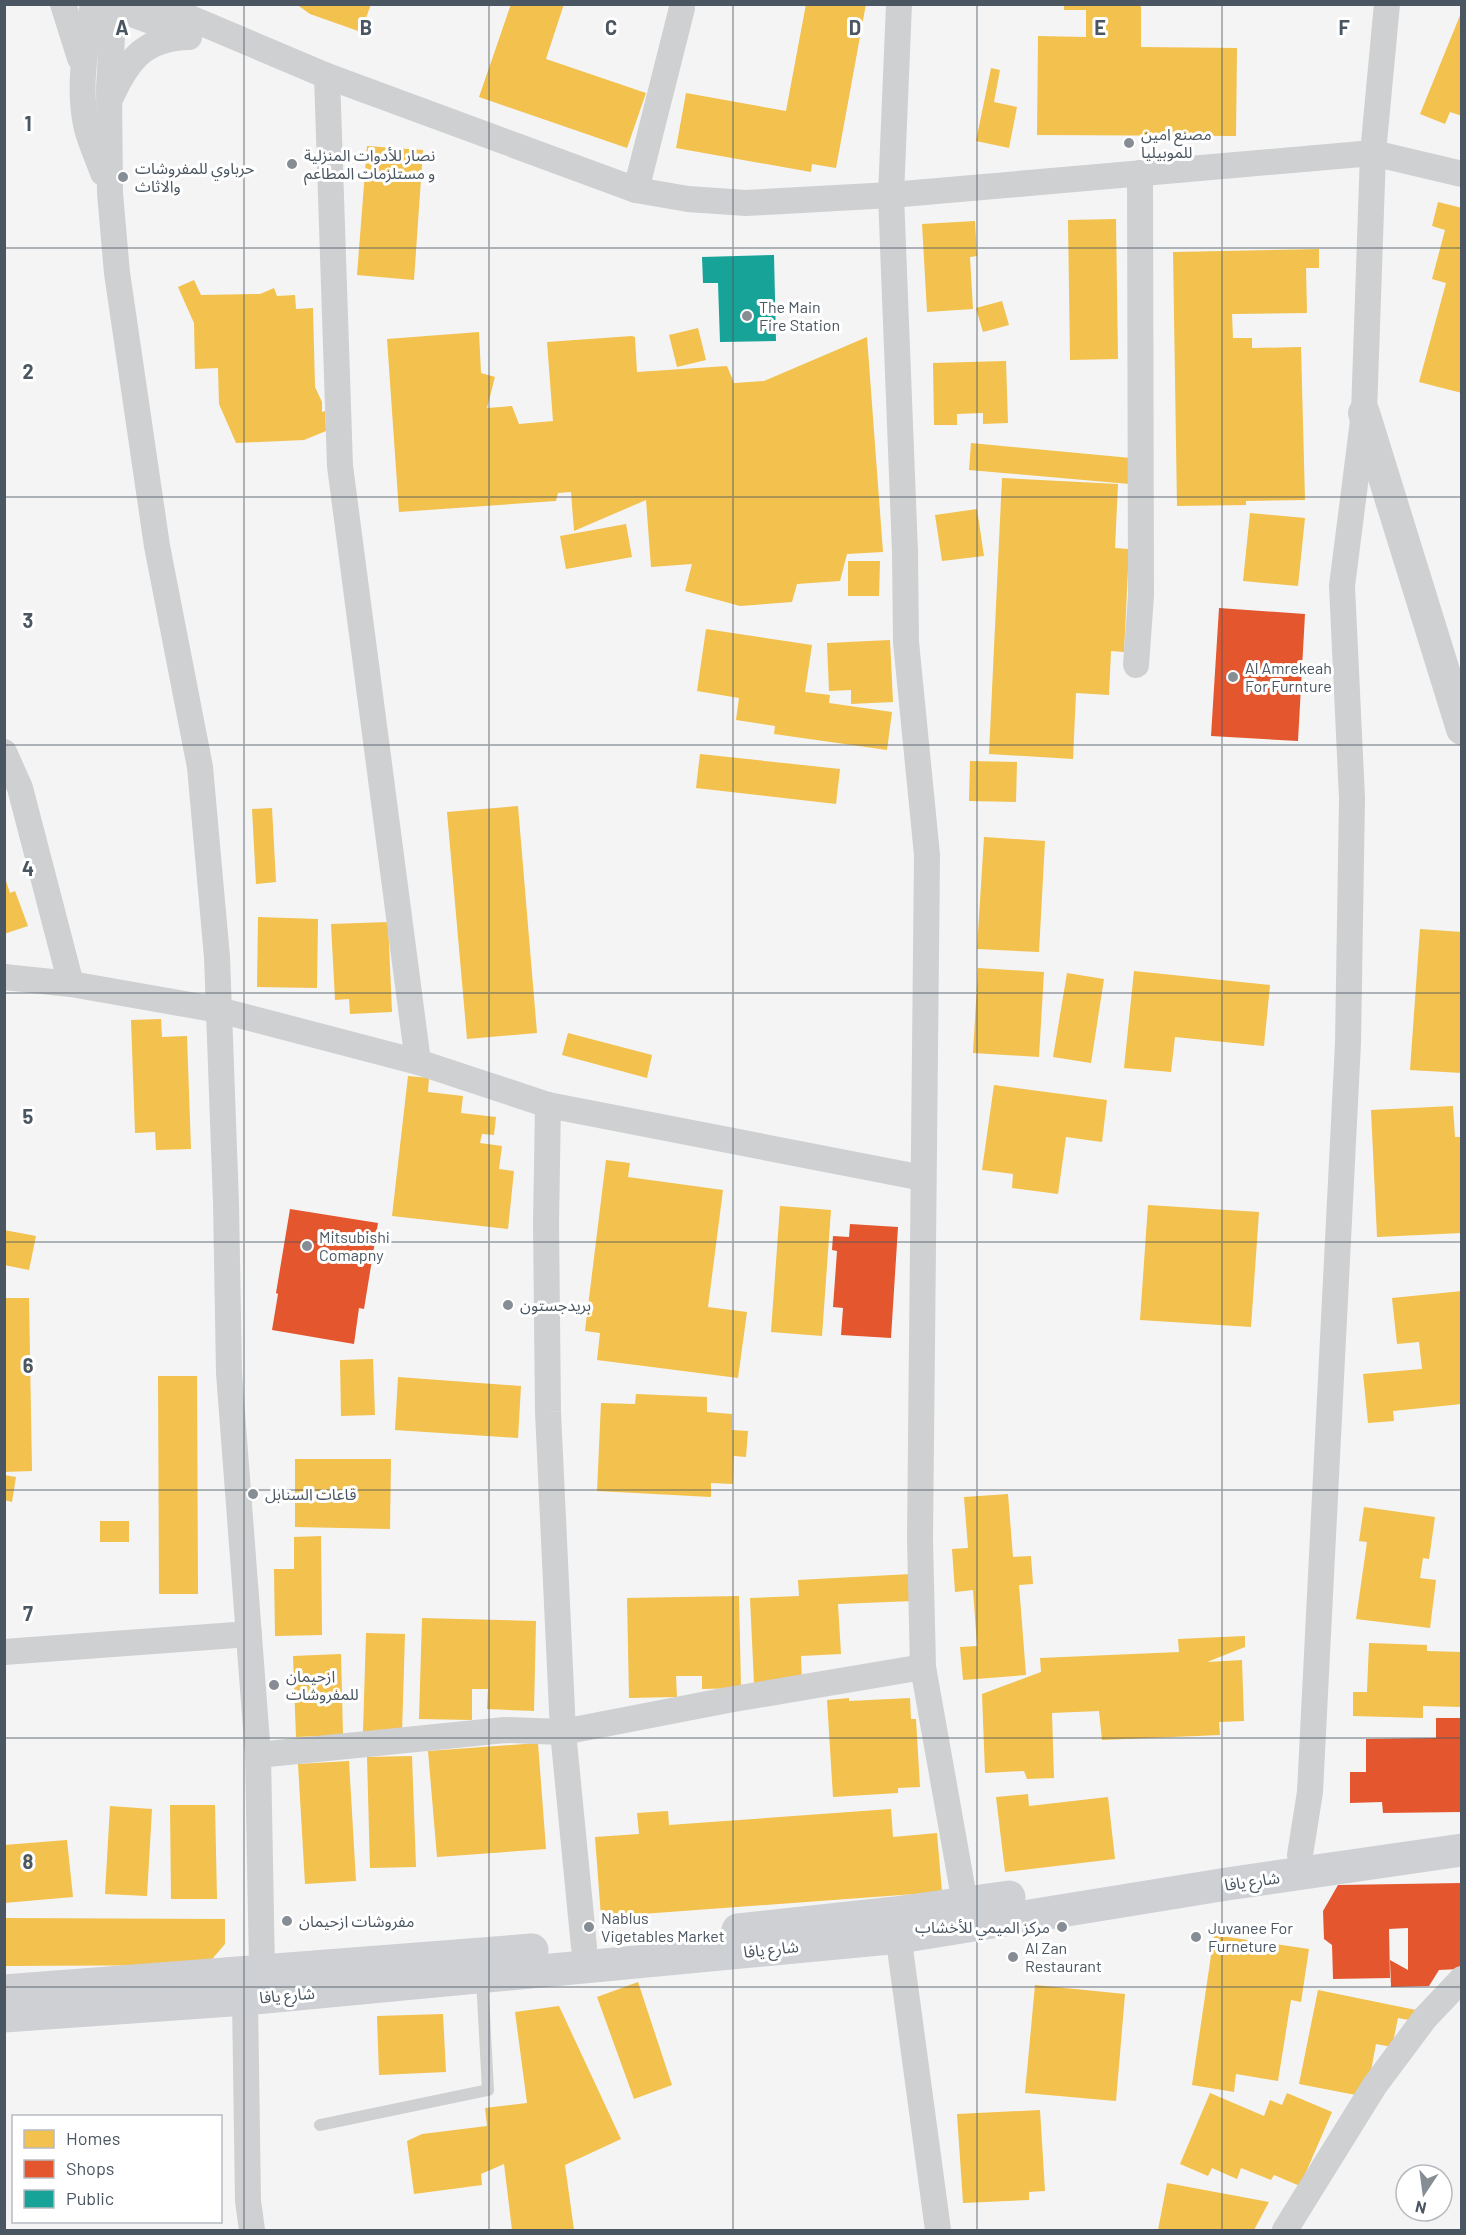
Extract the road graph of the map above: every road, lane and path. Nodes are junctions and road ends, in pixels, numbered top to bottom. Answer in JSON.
{"nodes":[{"id":1,"x":63,"y":4,"type":"edge"},
{"id":2,"x":898,"y":4,"type":"edge"},
{"id":3,"x":1386,"y":4,"type":"edge"},
{"id":4,"x":110,"y":5,"type":"edge"},
{"id":5,"x":165,"y":6,"type":"edge"},
{"id":6,"x":682,"y":8,"type":"dead end"},
{"id":7,"x":194,"y":37,"type":"junction"},
{"id":8,"x":84,"y":75,"type":"junction"},
{"id":9,"x":327,"y":76,"type":"junction"},
{"id":10,"x":109,"y":101,"type":"junction"},
{"id":11,"x":1373,"y":153,"type":"junction"},
{"id":12,"x":1140,"y":173,"type":"junction"},
{"id":13,"x":1461,"y":174,"type":"edge"},
{"id":14,"x":636,"y":190,"type":"junction"},
{"id":15,"x":110,"y":193,"type":"junction"},
{"id":16,"x":891,"y":195,"type":"junction"},
{"id":17,"x":1364,"y":413,"type":"junction"},
{"id":18,"x":1136,"y":665,"type":"dead end"},
{"id":19,"x":1461,"y":729,"type":"edge"},
{"id":20,"x":4,"y":752,"type":"edge"},
{"id":21,"x":4,"y":977,"type":"edge"},
{"id":22,"x":71,"y":984,"type":"junction"},
{"id":23,"x":219,"y":1010,"type":"junction"},
{"id":24,"x":418,"y":1062,"type":"junction"},
{"id":25,"x":548,"y":1105,"type":"junction"},
{"id":26,"x":923,"y":1178,"type":"junction"},
{"id":27,"x":249,"y":1634,"type":"junction"},
{"id":28,"x":4,"y":1652,"type":"edge"},
{"id":29,"x":924,"y":1666,"type":"junction"},
{"id":30,"x":563,"y":1732,"type":"junction"},
{"id":31,"x":258,"y":1755,"type":"junction"},
{"id":32,"x":1461,"y":1830,"type":"edge"},
{"id":33,"x":1461,"y":1850,"type":"edge"},
{"id":34,"x":1300,"y":1855,"type":"junction"},
{"id":35,"x":965,"y":1903,"type":"junction"},
{"id":36,"x":897,"y":1925,"type":"junction"},
{"id":37,"x":584,"y":1947,"type":"junction"},
{"id":38,"x":262,"y":1970,"type":"junction"},
{"id":39,"x":482,"y":1977,"type":"junction"},
{"id":40,"x":1461,"y":1979,"type":"edge"},
{"id":41,"x":4,"y":1991,"type":"edge"},
{"id":42,"x":245,"y":1999,"type":"junction"},
{"id":43,"x":4,"y":2016,"type":"edge"},
{"id":44,"x":320,"y":2125,"type":"dead end"},
{"id":45,"x":252,"y":2230,"type":"edge"},
{"id":46,"x":938,"y":2230,"type":"edge"},
{"id":47,"x":1285,"y":2230,"type":"edge"}],
"edges":[{"from":1,"to":8,"type":"street"},
{"from":2,"to":16,"type":"street"},
{"from":3,"to":11,"type":"street"},
{"from":4,"to":7,"type":"street"},
{"from":4,"to":8,"type":"street"},
{"from":4,"to":10,"type":"street"},
{"from":5,"to":9,"type":"street"},
{"from":6,"to":14,"type":"street"},
{"from":7,"to":9,"type":"street"},
{"from":7,"to":10,"type":"street"},
{"from":8,"to":15,"type":"street"},
{"from":9,"to":14,"type":"street"},
{"from":9,"to":24,"type":"street"},
{"from":10,"to":15,"type":"street"},
{"from":11,"to":12,"type":"street"},
{"from":11,"to":13,"type":"street"},
{"from":11,"to":17,"type":"street"},
{"from":12,"to":16,"type":"street"},
{"from":12,"to":18,"type":"street"},
{"from":14,"to":16,"type":"street"},
{"from":15,"to":23,"type":"street"},
{"from":16,"to":26,"type":"street"},
{"from":17,"to":19,"type":"street"},
{"from":17,"to":34,"type":"street"},
{"from":20,"to":22,"type":"street"},
{"from":21,"to":22,"type":"street"},
{"from":22,"to":23,"type":"street"},
{"from":23,"to":24,"type":"street"},
{"from":23,"to":27,"type":"street"},
{"from":24,"to":25,"type":"street"},
{"from":25,"to":26,"type":"street"},
{"from":25,"to":30,"type":"street"},
{"from":26,"to":29,"type":"street"},
{"from":27,"to":28,"type":"street"},
{"from":27,"to":31,"type":"street"},
{"from":29,"to":30,"type":"street"},
{"from":29,"to":35,"type":"street"},
{"from":30,"to":31,"type":"street"},
{"from":30,"to":37,"type":"street"},
{"from":31,"to":38,"type":"street"},
{"from":32,"to":34,"type":"main road","name":"شارع يافا"},
{"from":33,"to":36,"type":"main road","name":"شارع يافا"},
{"from":34,"to":35,"type":"main road","name":"شارع يافا"},
{"from":35,"to":36,"type":"main road","name":"شارع يافا"},
{"from":36,"to":37,"type":"main road","name":"شارع يافا"},
{"from":36,"to":39,"type":"main road","name":"شارع يافا"},
{"from":36,"to":46,"type":"street"},
{"from":37,"to":38,"type":"main road","name":"شارع يافا"},
{"from":38,"to":41,"type":"main road","name":"شارع يافا"},
{"from":38,"to":42,"type":"street"},
{"from":39,"to":42,"type":"main road","name":"شارع يافا"},
{"from":39,"to":44,"type":"lane"},
{"from":40,"to":47,"type":"street"},
{"from":42,"to":43,"type":"main road","name":"شارع يافا"},
{"from":42,"to":45,"type":"street"}]}
